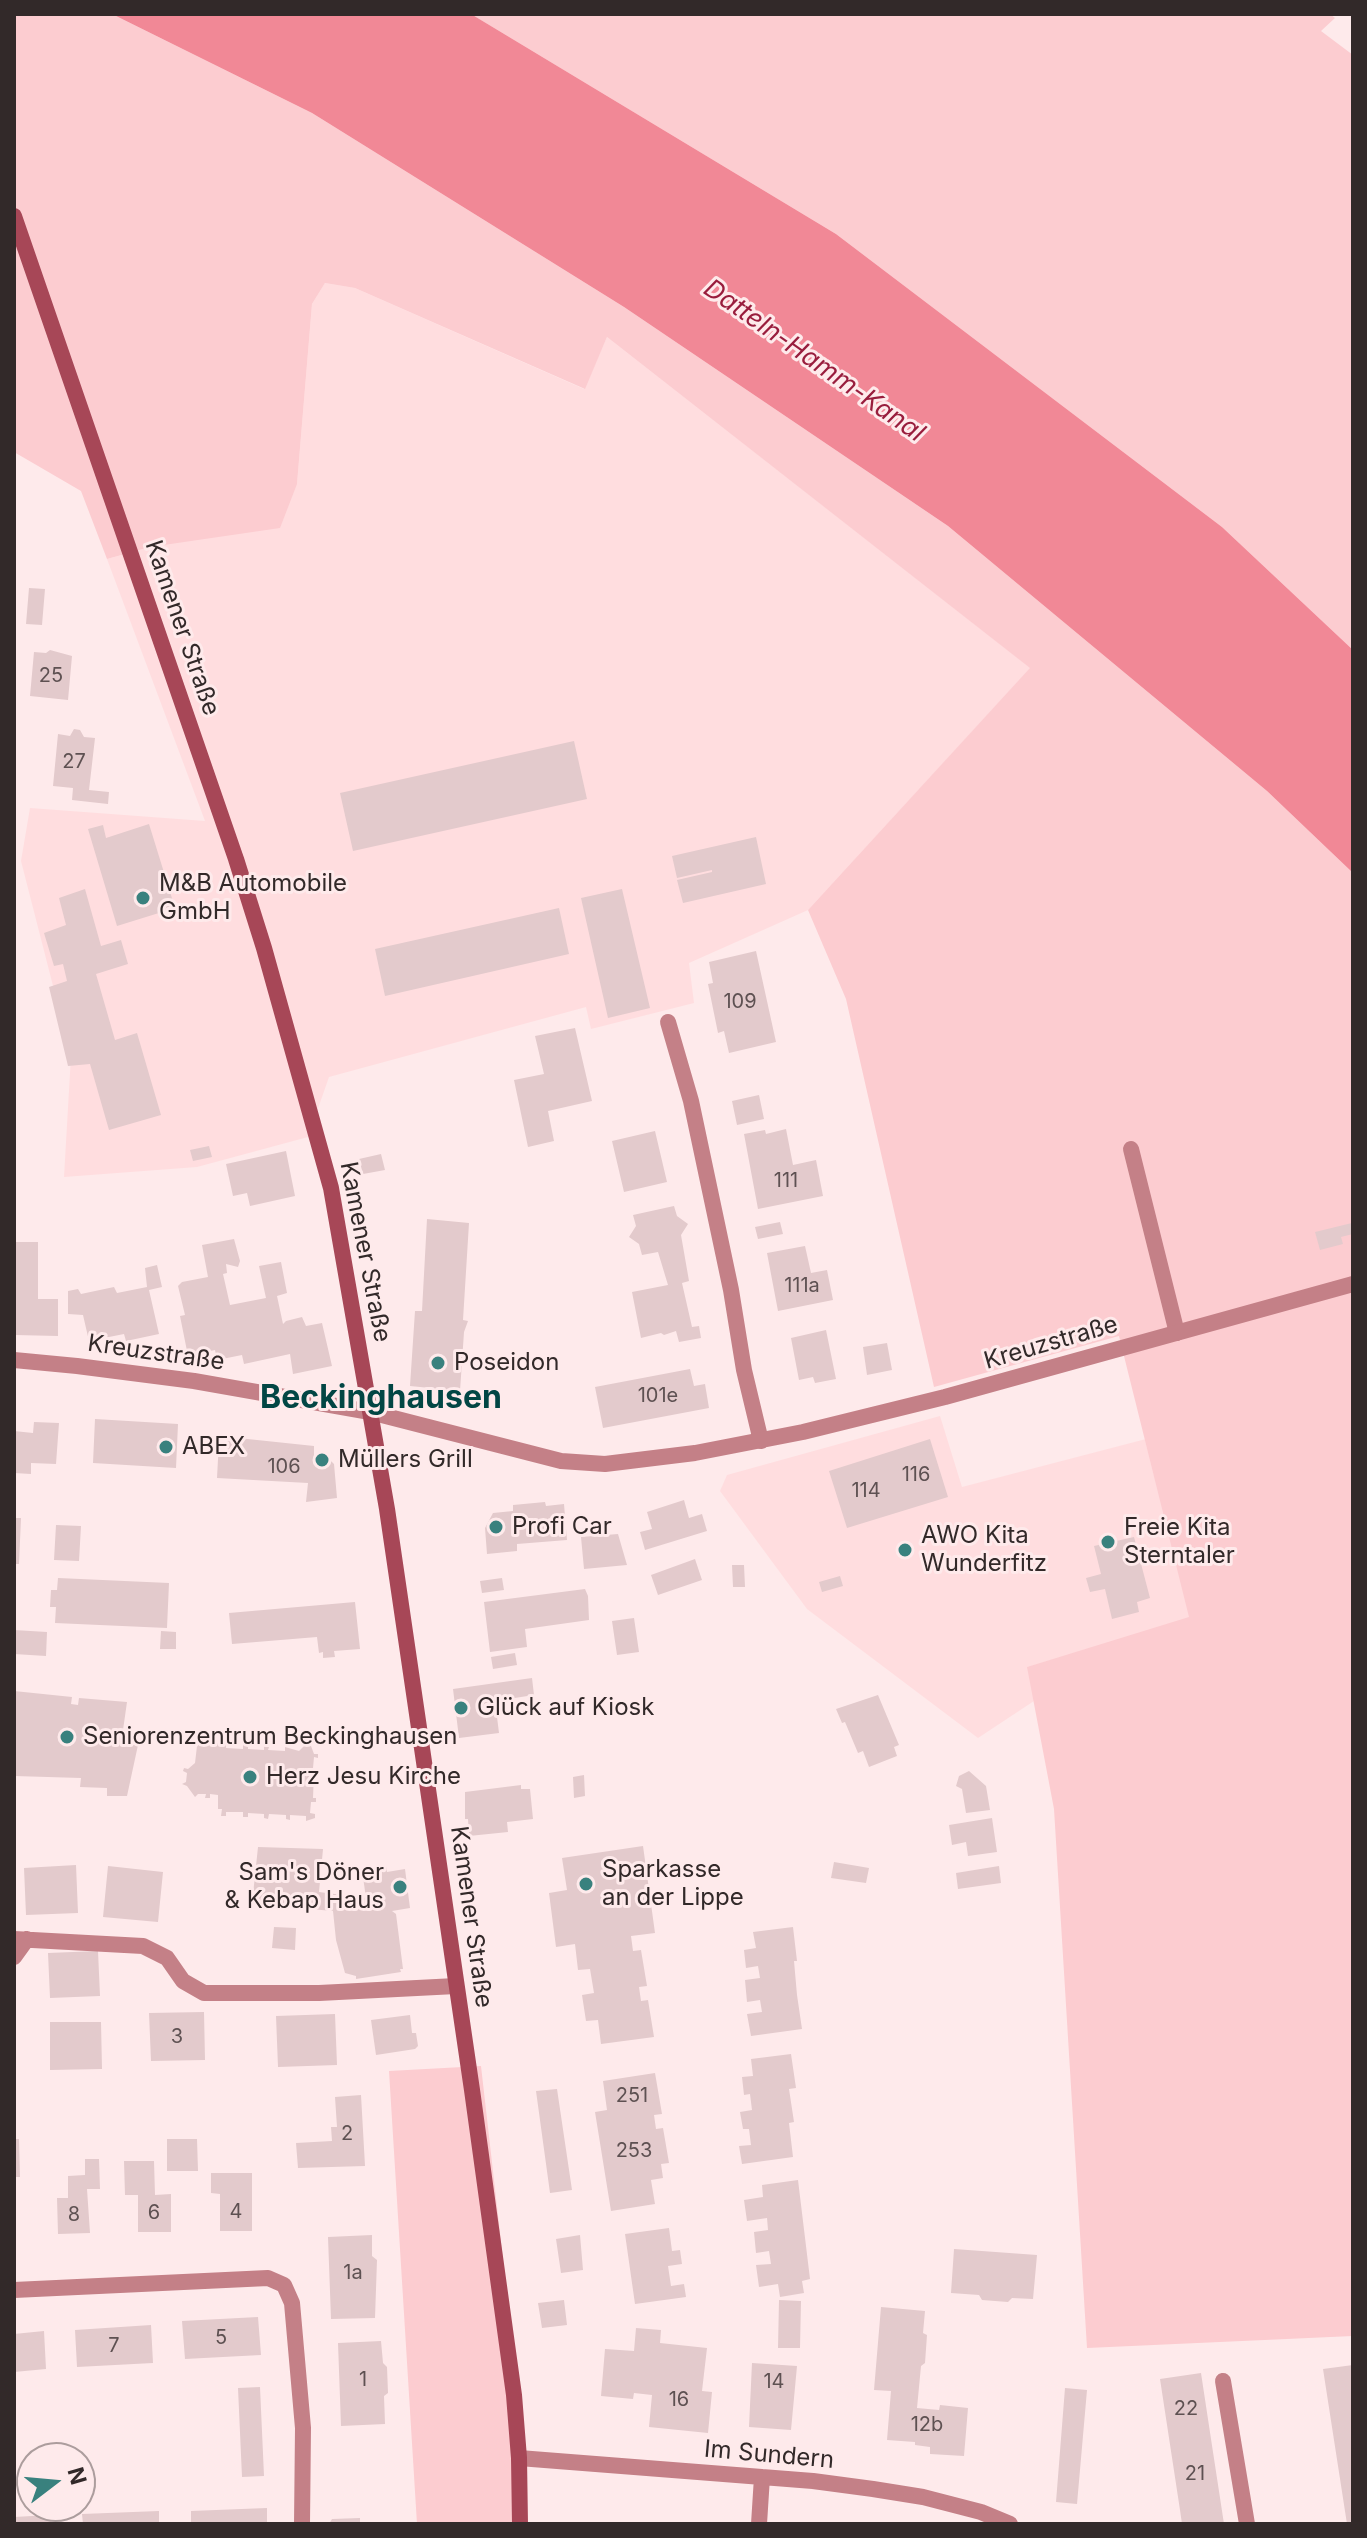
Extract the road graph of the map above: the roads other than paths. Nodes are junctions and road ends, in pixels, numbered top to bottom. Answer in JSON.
{"nodes":[{"id":1,"x":14,"y":216,"type":"edge"},
{"id":2,"x":668,"y":1022,"type":"dead end"},
{"id":3,"x":1131,"y":1149,"type":"dead end"},
{"id":4,"x":1353,"y":1284,"type":"edge"},
{"id":5,"x":1177,"y":1333,"type":"junction"},
{"id":6,"x":14,"y":1360,"type":"edge"},
{"id":7,"x":370,"y":1412,"type":"junction"},
{"id":8,"x":761,"y":1441,"type":"junction"},
{"id":9,"x":21,"y":1939,"type":"edge"},
{"id":10,"x":14,"y":1957,"type":"edge"},
{"id":11,"x":456,"y":1986,"type":"junction"},
{"id":12,"x":14,"y":2290,"type":"edge"},
{"id":13,"x":1223,"y":2381,"type":"dead end"},
{"id":14,"x":519,"y":2458,"type":"junction"},
{"id":15,"x":762,"y":2477,"type":"junction"},
{"id":16,"x":302,"y":2524,"type":"edge"},
{"id":17,"x":520,"y":2524,"type":"edge"},
{"id":18,"x":759,"y":2524,"type":"edge"},
{"id":19,"x":1010,"y":2524,"type":"edge"},
{"id":20,"x":1247,"y":2524,"type":"edge"}],
"edges":[{"from":1,"to":7,"type":"main road","name":"Kamener Straße"},
{"from":2,"to":8,"type":"street"},
{"from":3,"to":5,"type":"street"},
{"from":4,"to":5,"type":"street","name":"Kreuzstraße"},
{"from":5,"to":8,"type":"street","name":"Kreuzstraße"},
{"from":6,"to":7,"type":"street","name":"Kreuzstraße"},
{"from":7,"to":8,"type":"street","name":"Kreuzstraße"},
{"from":7,"to":11,"type":"main road","name":"Kamener Straße"},
{"from":9,"to":10,"type":"street"},
{"from":9,"to":11,"type":"street"},
{"from":11,"to":14,"type":"main road","name":"Kamener Straße"},
{"from":12,"to":16,"type":"street"},
{"from":13,"to":20,"type":"street"},
{"from":14,"to":15,"type":"street","name":"Im Sundern"},
{"from":14,"to":17,"type":"main road","name":"Kamener Straße"},
{"from":15,"to":18,"type":"street"},
{"from":15,"to":19,"type":"street","name":"Im Sundern"}]}
